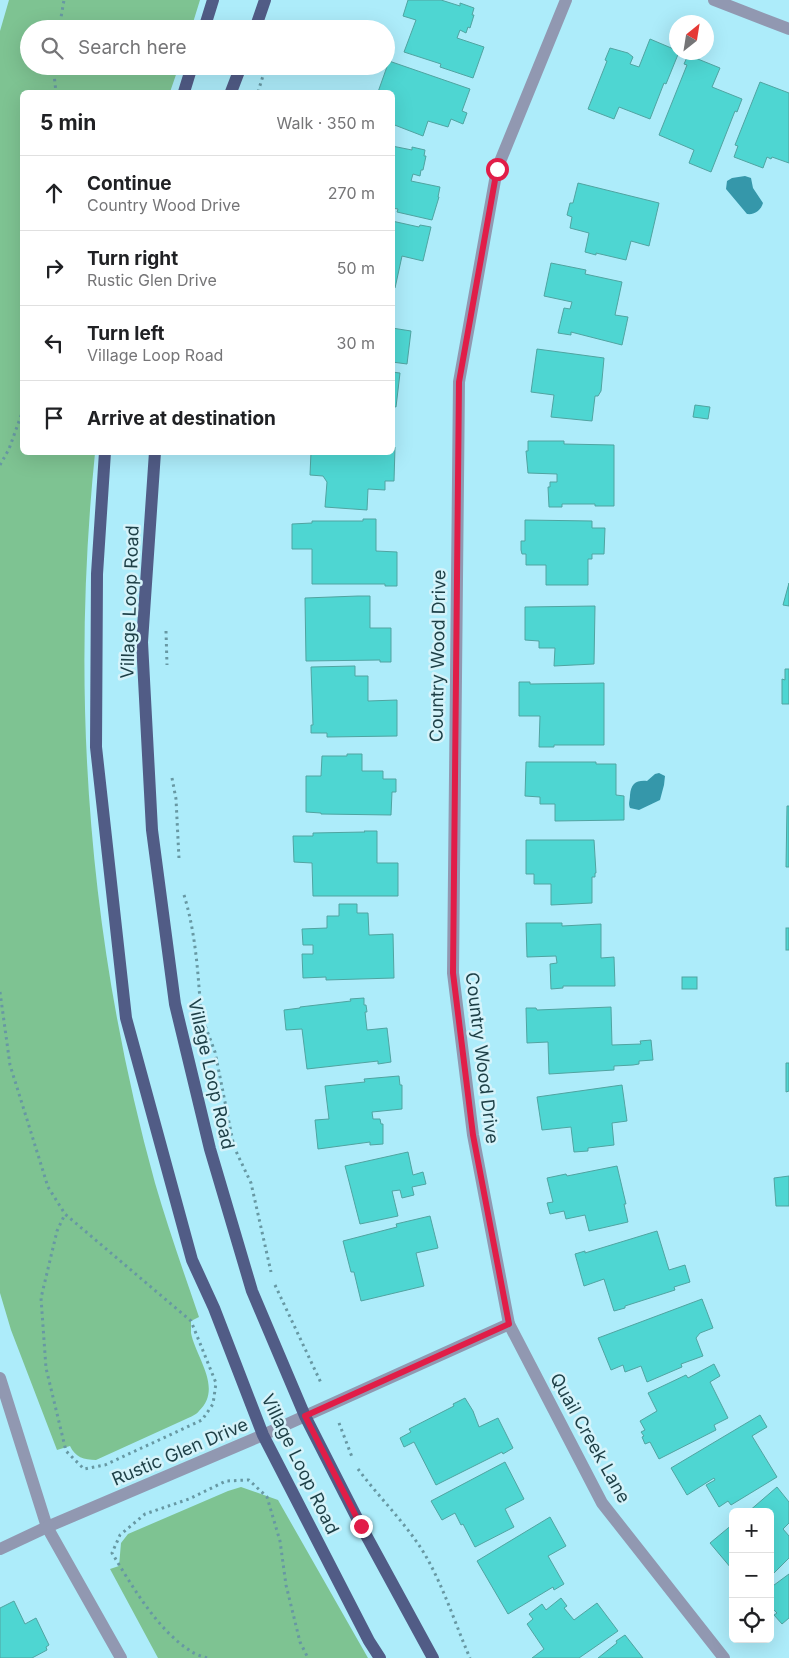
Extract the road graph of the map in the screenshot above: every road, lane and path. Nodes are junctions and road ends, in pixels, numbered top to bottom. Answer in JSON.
{"nodes":[{"id":1,"x":64,"y":0,"type":"edge"},
{"id":2,"x":213,"y":0,"type":"edge"},
{"id":3,"x":265,"y":0,"type":"edge"},
{"id":4,"x":566,"y":0,"type":"edge"},
{"id":5,"x":714,"y":0,"type":"edge"},
{"id":6,"x":61,"y":20,"type":"edge"},
{"id":7,"x":207,"y":20,"type":"edge"},
{"id":8,"x":258,"y":20,"type":"edge"},
{"id":9,"x":789,"y":29,"type":"edge"},
{"id":10,"x":54,"y":75,"type":"edge"},
{"id":11,"x":189,"y":75,"type":"edge"},
{"id":12,"x":238,"y":75,"type":"edge"},
{"id":13,"x":263,"y":75,"type":"edge"},
{"id":14,"x":56,"y":90,"type":"edge"},
{"id":15,"x":185,"y":90,"type":"edge"},
{"id":16,"x":233,"y":90,"type":"edge"},
{"id":17,"x":259,"y":90,"type":"edge"},
{"id":18,"x":20,"y":419,"type":"edge"},
{"id":19,"x":104,"y":455,"type":"edge"},
{"id":20,"x":155,"y":455,"type":"edge"},
{"id":21,"x":0,"y":465,"type":"edge"},
{"id":22,"x":166,"y":628,"type":"dead end"},
{"id":23,"x":167,"y":667,"type":"dead end"},
{"id":24,"x":172,"y":772,"type":"dead end"},
{"id":25,"x":179,"y":865,"type":"dead end"},
{"id":26,"x":182,"y":891,"type":"dead end"},
{"id":27,"x":0,"y":992,"type":"edge"},
{"id":28,"x":65,"y":1214,"type":"junction"},
{"id":29,"x":509,"y":1324,"type":"junction"},
{"id":30,"x":0,"y":1378,"type":"edge"},
{"id":31,"x":332,"y":1404,"type":"junction"},
{"id":32,"x":305,"y":1416,"type":"junction"},
{"id":33,"x":263,"y":1435,"type":"junction"},
{"id":34,"x":47,"y":1527,"type":"junction"},
{"id":35,"x":0,"y":1548,"type":"edge"},
{"id":36,"x":121,"y":1658,"type":"edge"},
{"id":37,"x":207,"y":1658,"type":"edge"},
{"id":38,"x":307,"y":1658,"type":"edge"},
{"id":39,"x":380,"y":1658,"type":"edge"},
{"id":40,"x":432,"y":1658,"type":"edge"},
{"id":41,"x":470,"y":1658,"type":"edge"},
{"id":42,"x":724,"y":1658,"type":"edge"}],
"edges":[{"from":1,"to":6,"type":"path"},
{"from":2,"to":7,"type":"main road"},
{"from":3,"to":8,"type":"main road"},
{"from":4,"to":29,"type":"street","name":"Country Wood Drive"},
{"from":5,"to":9,"type":"street"},
{"from":10,"to":14,"type":"path"},
{"from":11,"to":15,"type":"main road"},
{"from":12,"to":16,"type":"main road"},
{"from":13,"to":17,"type":"path"},
{"from":18,"to":21,"type":"path"},
{"from":19,"to":33,"type":"main road","name":"Village Loop Road"},
{"from":20,"to":32,"type":"main road","name":"Village Loop Road"},
{"from":22,"to":23,"type":"path"},
{"from":24,"to":25,"type":"path"},
{"from":26,"to":31,"type":"path"},
{"from":27,"to":28,"type":"path"},
{"from":28,"to":28,"type":"path"},
{"from":29,"to":31,"type":"street","name":"Rustic Glen Drive"},
{"from":29,"to":42,"type":"street","name":"Quail Creek Lane"},
{"from":30,"to":34,"type":"street"},
{"from":31,"to":32,"type":"street","name":"Rustic Glen Drive"},
{"from":31,"to":41,"type":"path"},
{"from":32,"to":33,"type":"street","name":"Rustic Glen Drive"},
{"from":32,"to":40,"type":"main road","name":"Village Loop Road"},
{"from":33,"to":34,"type":"street","name":"Rustic Glen Drive"},
{"from":33,"to":39,"type":"main road","name":"Village Loop Road"},
{"from":34,"to":35,"type":"street","name":"Rustic Glen Drive"},
{"from":34,"to":36,"type":"street"},
{"from":37,"to":38,"type":"path"}]}
